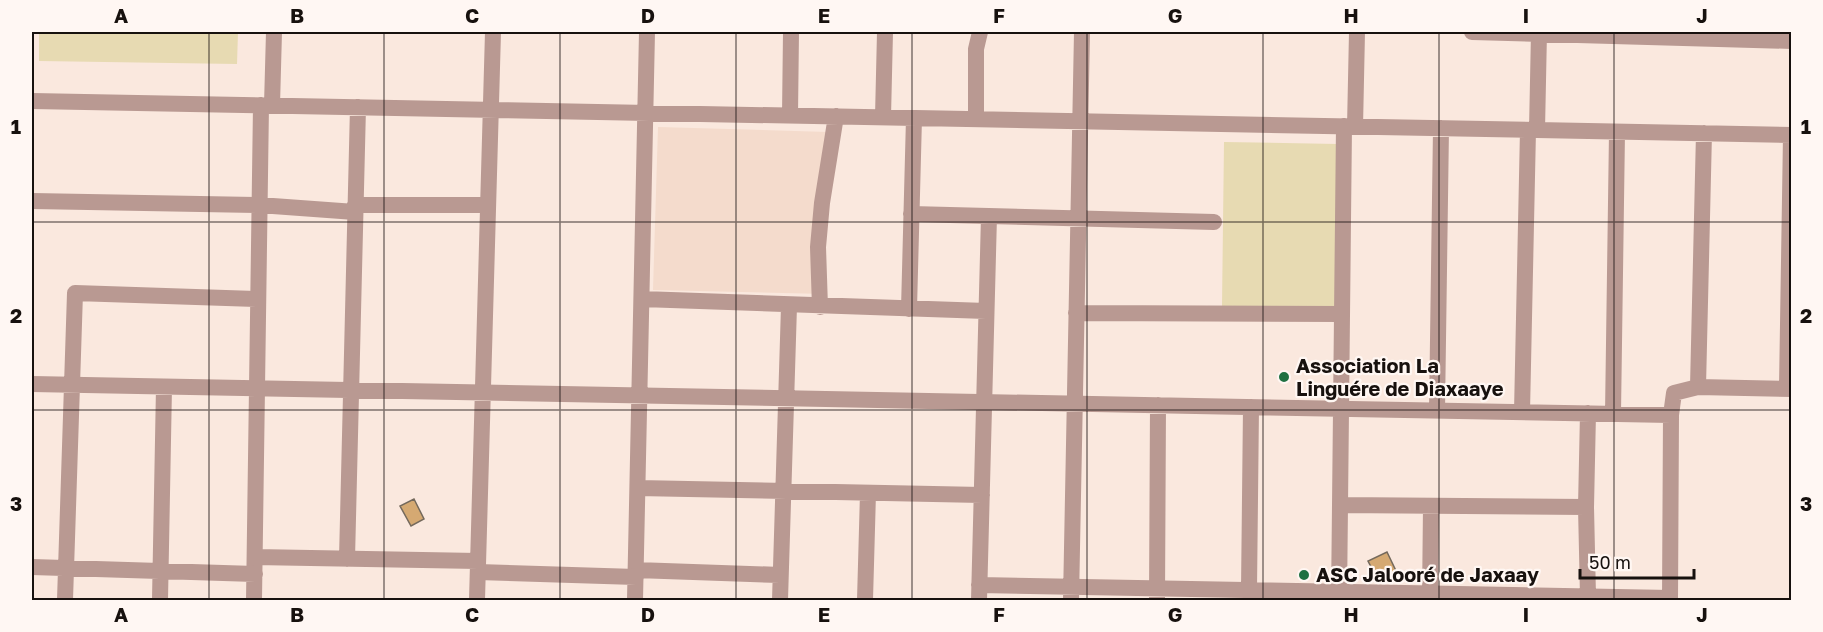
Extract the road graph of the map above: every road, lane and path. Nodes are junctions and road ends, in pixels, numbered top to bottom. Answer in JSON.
{"nodes":[{"id":1,"x":274,"y":32,"type":"edge"},
{"id":2,"x":492,"y":32,"type":"edge"},
{"id":3,"x":647,"y":32,"type":"edge"},
{"id":4,"x":792,"y":32,"type":"edge"},
{"id":5,"x":885,"y":32,"type":"edge"},
{"id":6,"x":980,"y":32,"type":"edge"},
{"id":7,"x":1082,"y":32,"type":"edge"},
{"id":8,"x":1357,"y":32,"type":"edge"},
{"id":9,"x":1472,"y":32,"type":"edge"},
{"id":10,"x":1539,"y":33,"type":"edge"},
{"id":11,"x":1635,"y":34,"type":"edge"},
{"id":12,"x":1791,"y":41,"type":"edge"},
{"id":13,"x":32,"y":100,"type":"edge"},
{"id":14,"x":267,"y":105,"type":"junction"},
{"id":15,"x":358,"y":107,"type":"junction"},
{"id":16,"x":490,"y":110,"type":"junction"},
{"id":17,"x":646,"y":113,"type":"junction"},
{"id":18,"x":790,"y":116,"type":"junction"},
{"id":19,"x":836,"y":116,"type":"junction"},
{"id":20,"x":883,"y":117,"type":"junction"},
{"id":21,"x":914,"y":118,"type":"junction"},
{"id":22,"x":976,"y":119,"type":"junction"},
{"id":23,"x":1080,"y":121,"type":"junction"},
{"id":24,"x":1350,"y":126,"type":"junction"},
{"id":25,"x":1441,"y":128,"type":"junction"},
{"id":26,"x":1532,"y":130,"type":"junction"},
{"id":27,"x":1617,"y":132,"type":"junction"},
{"id":28,"x":1704,"y":133,"type":"junction"},
{"id":29,"x":1791,"y":135,"type":"edge"},
{"id":30,"x":32,"y":201,"type":"edge"},
{"id":31,"x":259,"y":206,"type":"junction"},
{"id":32,"x":488,"y":206,"type":"junction"},
{"id":33,"x":355,"y":209,"type":"junction"},
{"id":34,"x":911,"y":214,"type":"junction"},
{"id":35,"x":989,"y":216,"type":"junction"},
{"id":36,"x":1078,"y":219,"type":"junction"},
{"id":37,"x":1214,"y":222,"type":"dead end"},
{"id":38,"x":1791,"y":239,"type":"edge"},
{"id":39,"x":258,"y":298,"type":"junction"},
{"id":40,"x":642,"y":299,"type":"junction"},
{"id":41,"x":789,"y":306,"type":"junction"},
{"id":42,"x":820,"y":307,"type":"junction"},
{"id":43,"x":909,"y":309,"type":"junction"},
{"id":44,"x":986,"y":311,"type":"junction"},
{"id":45,"x":1076,"y":313,"type":"junction"},
{"id":46,"x":1342,"y":314,"type":"junction"},
{"id":47,"x":1790,"y":331,"type":"edge"},
{"id":48,"x":32,"y":384,"type":"edge"},
{"id":49,"x":72,"y":385,"type":"junction"},
{"id":50,"x":164,"y":387,"type":"junction"},
{"id":51,"x":1698,"y":387,"type":"junction"},
{"id":52,"x":257,"y":388,"type":"junction"},
{"id":53,"x":1789,"y":389,"type":"edge"},
{"id":54,"x":351,"y":390,"type":"junction"},
{"id":55,"x":483,"y":393,"type":"junction"},
{"id":56,"x":640,"y":396,"type":"junction"},
{"id":57,"x":786,"y":398,"type":"junction"},
{"id":58,"x":984,"y":402,"type":"junction"},
{"id":59,"x":1075,"y":404,"type":"junction"},
{"id":60,"x":1158,"y":405,"type":"junction"},
{"id":61,"x":1251,"y":407,"type":"junction"},
{"id":62,"x":1341,"y":409,"type":"junction"},
{"id":63,"x":1437,"y":411,"type":"junction"},
{"id":64,"x":1522,"y":412,"type":"junction"},
{"id":65,"x":1588,"y":413,"type":"junction"},
{"id":66,"x":1613,"y":414,"type":"junction"},
{"id":67,"x":1671,"y":415,"type":"junction"},
{"id":68,"x":638,"y":488,"type":"junction"},
{"id":69,"x":783,"y":492,"type":"junction"},
{"id":70,"x":868,"y":493,"type":"junction"},
{"id":71,"x":982,"y":495,"type":"junction"},
{"id":72,"x":1340,"y":505,"type":"junction"},
{"id":73,"x":1431,"y":506,"type":"junction"},
{"id":74,"x":1586,"y":507,"type":"junction"},
{"id":75,"x":347,"y":558,"type":"junction"},
{"id":76,"x":255,"y":565,"type":"junction"},
{"id":77,"x":478,"y":566,"type":"junction"},
{"id":78,"x":32,"y":567,"type":"edge"},
{"id":79,"x":66,"y":568,"type":"junction"},
{"id":80,"x":160,"y":571,"type":"junction"},
{"id":81,"x":636,"y":574,"type":"junction"},
{"id":82,"x":780,"y":575,"type":"junction"},
{"id":83,"x":1249,"y":590,"type":"junction"},
{"id":84,"x":979,"y":593,"type":"edge"},
{"id":85,"x":1071,"y":594,"type":"edge"},
{"id":86,"x":1157,"y":594,"type":"edge"},
{"id":87,"x":1339,"y":596,"type":"edge"},
{"id":88,"x":1588,"y":596,"type":"junction"},
{"id":89,"x":1430,"y":597,"type":"edge"},
{"id":90,"x":1520,"y":598,"type":"edge"},
{"id":91,"x":1670,"y":599,"type":"edge"},
{"id":92,"x":65,"y":600,"type":"edge"},
{"id":93,"x":160,"y":600,"type":"edge"},
{"id":94,"x":254,"y":600,"type":"edge"},
{"id":95,"x":477,"y":600,"type":"edge"},
{"id":96,"x":635,"y":600,"type":"edge"},
{"id":97,"x":780,"y":600,"type":"edge"},
{"id":98,"x":865,"y":600,"type":"edge"}],
"edges":[{"from":1,"to":14,"type":"street"},
{"from":2,"to":16,"type":"street"},
{"from":3,"to":17,"type":"street"},
{"from":4,"to":18,"type":"street"},
{"from":5,"to":20,"type":"street"},
{"from":6,"to":22,"type":"street"},
{"from":7,"to":23,"type":"street"},
{"from":8,"to":24,"type":"street"},
{"from":9,"to":10,"type":"street"},
{"from":10,"to":11,"type":"street"},
{"from":10,"to":26,"type":"street"},
{"from":11,"to":12,"type":"street"},
{"from":13,"to":14,"type":"street"},
{"from":14,"to":15,"type":"street"},
{"from":14,"to":31,"type":"street"},
{"from":15,"to":16,"type":"street"},
{"from":15,"to":33,"type":"street"},
{"from":16,"to":17,"type":"street"},
{"from":16,"to":32,"type":"street"},
{"from":17,"to":18,"type":"street"},
{"from":17,"to":40,"type":"street"},
{"from":18,"to":19,"type":"street"},
{"from":19,"to":20,"type":"street"},
{"from":19,"to":42,"type":"street"},
{"from":20,"to":21,"type":"street"},
{"from":21,"to":22,"type":"street"},
{"from":21,"to":34,"type":"street"},
{"from":22,"to":23,"type":"street"},
{"from":23,"to":24,"type":"street"},
{"from":23,"to":36,"type":"street"},
{"from":24,"to":25,"type":"street"},
{"from":24,"to":46,"type":"street"},
{"from":25,"to":26,"type":"street"},
{"from":25,"to":63,"type":"street"},
{"from":26,"to":27,"type":"street"},
{"from":26,"to":64,"type":"street"},
{"from":27,"to":28,"type":"street"},
{"from":27,"to":66,"type":"street"},
{"from":28,"to":29,"type":"street"},
{"from":28,"to":51,"type":"street"},
{"from":29,"to":38,"type":"street"},
{"from":30,"to":31,"type":"street"},
{"from":31,"to":33,"type":"street"},
{"from":31,"to":39,"type":"street"},
{"from":32,"to":33,"type":"street"},
{"from":32,"to":55,"type":"street"},
{"from":33,"to":54,"type":"street"},
{"from":34,"to":35,"type":"street"},
{"from":34,"to":43,"type":"street"},
{"from":35,"to":36,"type":"street"},
{"from":35,"to":44,"type":"street"},
{"from":36,"to":37,"type":"street"},
{"from":36,"to":45,"type":"street"},
{"from":38,"to":47,"type":"street"},
{"from":39,"to":49,"type":"street"},
{"from":39,"to":52,"type":"street"},
{"from":40,"to":41,"type":"street"},
{"from":40,"to":56,"type":"street"},
{"from":41,"to":42,"type":"street"},
{"from":41,"to":57,"type":"street"},
{"from":42,"to":43,"type":"street"},
{"from":43,"to":44,"type":"street"},
{"from":44,"to":58,"type":"street"},
{"from":45,"to":46,"type":"street"},
{"from":45,"to":59,"type":"street"},
{"from":46,"to":62,"type":"street"},
{"from":47,"to":53,"type":"street"},
{"from":48,"to":49,"type":"street"},
{"from":49,"to":50,"type":"street"},
{"from":49,"to":79,"type":"street"},
{"from":50,"to":52,"type":"street"},
{"from":50,"to":80,"type":"street"},
{"from":51,"to":53,"type":"street"},
{"from":51,"to":67,"type":"street"},
{"from":52,"to":54,"type":"street"},
{"from":52,"to":76,"type":"street"},
{"from":54,"to":55,"type":"street"},
{"from":54,"to":75,"type":"street"},
{"from":55,"to":56,"type":"street"},
{"from":55,"to":77,"type":"street"},
{"from":56,"to":57,"type":"street"},
{"from":56,"to":68,"type":"street"},
{"from":57,"to":58,"type":"street"},
{"from":57,"to":69,"type":"street"},
{"from":58,"to":59,"type":"street"},
{"from":58,"to":71,"type":"street"},
{"from":59,"to":60,"type":"street"},
{"from":59,"to":85,"type":"street"},
{"from":60,"to":61,"type":"street"},
{"from":60,"to":86,"type":"street"},
{"from":61,"to":62,"type":"street"},
{"from":61,"to":83,"type":"street"},
{"from":62,"to":63,"type":"street"},
{"from":62,"to":72,"type":"street"},
{"from":63,"to":64,"type":"street"},
{"from":64,"to":65,"type":"street"},
{"from":65,"to":66,"type":"street"},
{"from":65,"to":74,"type":"street"},
{"from":66,"to":67,"type":"street"},
{"from":67,"to":91,"type":"street"},
{"from":68,"to":69,"type":"street"},
{"from":68,"to":81,"type":"street"},
{"from":69,"to":70,"type":"street"},
{"from":69,"to":82,"type":"street"},
{"from":70,"to":71,"type":"street"},
{"from":70,"to":98,"type":"street"},
{"from":71,"to":84,"type":"street"},
{"from":72,"to":73,"type":"street"},
{"from":72,"to":87,"type":"street"},
{"from":73,"to":74,"type":"street"},
{"from":73,"to":89,"type":"street"},
{"from":74,"to":88,"type":"street"},
{"from":75,"to":76,"type":"street"},
{"from":75,"to":77,"type":"street"},
{"from":76,"to":80,"type":"street"},
{"from":76,"to":94,"type":"street"},
{"from":77,"to":81,"type":"street"},
{"from":77,"to":95,"type":"street"},
{"from":78,"to":79,"type":"street"},
{"from":79,"to":80,"type":"street"},
{"from":79,"to":92,"type":"street"},
{"from":80,"to":93,"type":"street"},
{"from":81,"to":82,"type":"street"},
{"from":81,"to":96,"type":"street"},
{"from":82,"to":97,"type":"street"},
{"from":83,"to":86,"type":"street"},
{"from":83,"to":87,"type":"street"},
{"from":84,"to":85,"type":"street"},
{"from":85,"to":86,"type":"street"},
{"from":87,"to":89,"type":"street"},
{"from":88,"to":90,"type":"street"},
{"from":88,"to":91,"type":"street"},
{"from":89,"to":90,"type":"street"}]}
